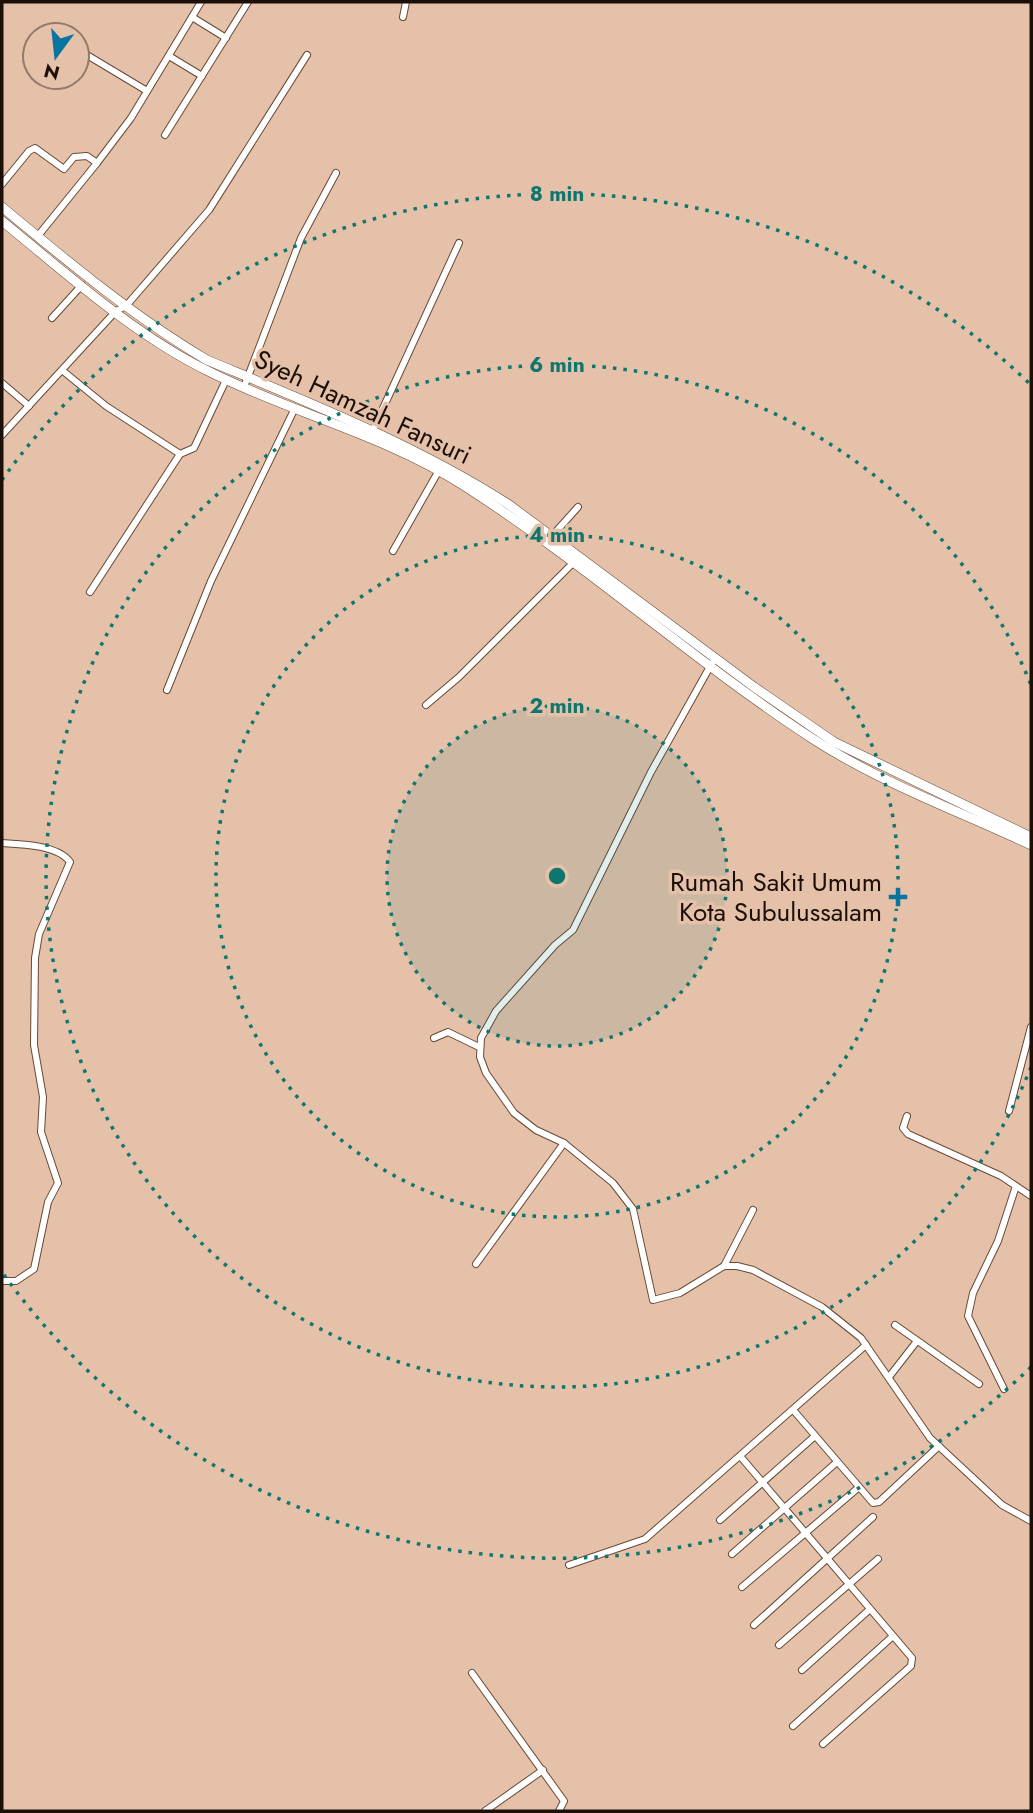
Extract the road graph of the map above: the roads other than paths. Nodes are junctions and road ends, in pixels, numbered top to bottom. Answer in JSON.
{"nodes":[{"id":1,"x":201,"y":2,"type":"edge"},
{"id":2,"x":248,"y":2,"type":"edge"},
{"id":3,"x":406,"y":2,"type":"edge"},
{"id":4,"x":192,"y":17,"type":"junction"},
{"id":5,"x":403,"y":17,"type":"dead end"},
{"id":6,"x":226,"y":38,"type":"junction"},
{"id":7,"x":307,"y":55,"type":"dead end"},
{"id":8,"x":169,"y":56,"type":"junction"},
{"id":9,"x":91,"y":57,"type":"edge"},
{"id":10,"x":202,"y":76,"type":"junction"},
{"id":11,"x":147,"y":91,"type":"junction"},
{"id":12,"x":165,"y":135,"type":"dead end"},
{"id":13,"x":97,"y":163,"type":"junction"},
{"id":14,"x":335,"y":173,"type":"dead end"},
{"id":15,"x":2,"y":184,"type":"edge"},
{"id":16,"x":2,"y":207,"type":"edge"},
{"id":17,"x":2,"y":221,"type":"edge"},
{"id":18,"x":37,"y":237,"type":"junction"},
{"id":19,"x":459,"y":243,"type":"dead end"},
{"id":20,"x":82,"y":285,"type":"junction"},
{"id":21,"x":126,"y":306,"type":"junction"},
{"id":22,"x":116,"y":311,"type":"junction"},
{"id":23,"x":52,"y":318,"type":"dead end"},
{"id":24,"x":63,"y":371,"type":"junction"},
{"id":25,"x":226,"y":380,"type":"junction"},
{"id":26,"x":246,"y":382,"type":"junction"},
{"id":27,"x":2,"y":383,"type":"edge"},
{"id":28,"x":29,"y":407,"type":"junction"},
{"id":29,"x":295,"y":408,"type":"junction"},
{"id":30,"x":373,"y":430,"type":"junction"},
{"id":31,"x":2,"y":435,"type":"edge"},
{"id":32,"x":180,"y":454,"type":"junction"},
{"id":33,"x":422,"y":459,"type":"junction"},
{"id":34,"x":438,"y":472,"type":"junction"},
{"id":35,"x":578,"y":507,"type":"dead end"},
{"id":36,"x":552,"y":536,"type":"junction"},
{"id":37,"x":393,"y":551,"type":"dead end"},
{"id":38,"x":573,"y":563,"type":"junction"},
{"id":39,"x":89,"y":592,"type":"dead end"},
{"id":40,"x":713,"y":662,"type":"junction"},
{"id":41,"x":167,"y":690,"type":"dead end"},
{"id":42,"x":426,"y":705,"type":"dead end"},
{"id":43,"x":859,"y":760,"type":"junction"},
{"id":44,"x":1031,"y":836,"type":"edge"},
{"id":45,"x":2,"y":843,"type":"edge"},
{"id":46,"x":1031,"y":845,"type":"edge"},
{"id":47,"x":1031,"y":1027,"type":"edge"},
{"id":48,"x":434,"y":1038,"type":"dead end"},
{"id":49,"x":480,"y":1047,"type":"junction"},
{"id":50,"x":1009,"y":1111,"type":"dead end"},
{"id":51,"x":907,"y":1116,"type":"dead end"},
{"id":52,"x":564,"y":1143,"type":"junction"},
{"id":53,"x":1016,"y":1186,"type":"junction"},
{"id":54,"x":1031,"y":1195,"type":"edge"},
{"id":55,"x":753,"y":1210,"type":"dead end"},
{"id":56,"x":475,"y":1264,"type":"dead end"},
{"id":57,"x":724,"y":1266,"type":"junction"},
{"id":58,"x":2,"y":1281,"type":"edge"},
{"id":59,"x":895,"y":1325,"type":"dead end"},
{"id":60,"x":917,"y":1341,"type":"junction"},
{"id":61,"x":866,"y":1345,"type":"junction"},
{"id":62,"x":888,"y":1377,"type":"junction"},
{"id":63,"x":979,"y":1384,"type":"dead end"},
{"id":64,"x":1004,"y":1389,"type":"dead end"},
{"id":65,"x":794,"y":1411,"type":"junction"},
{"id":66,"x":815,"y":1436,"type":"junction"},
{"id":67,"x":939,"y":1446,"type":"junction"},
{"id":68,"x":740,"y":1456,"type":"junction"},
{"id":69,"x":837,"y":1462,"type":"junction"},
{"id":70,"x":762,"y":1484,"type":"junction"},
{"id":71,"x":858,"y":1488,"type":"junction"},
{"id":72,"x":783,"y":1509,"type":"junction"},
{"id":73,"x":873,"y":1517,"type":"dead end"},
{"id":74,"x":720,"y":1520,"type":"dead end"},
{"id":75,"x":1031,"y":1521,"type":"edge"},
{"id":76,"x":804,"y":1533,"type":"junction"},
{"id":77,"x":732,"y":1554,"type":"dead end"},
{"id":78,"x":826,"y":1559,"type":"junction"},
{"id":79,"x":878,"y":1559,"type":"dead end"},
{"id":80,"x":569,"y":1565,"type":"dead end"},
{"id":81,"x":848,"y":1585,"type":"junction"},
{"id":82,"x":742,"y":1587,"type":"dead end"},
{"id":83,"x":869,"y":1610,"type":"junction"},
{"id":84,"x":754,"y":1625,"type":"dead end"},
{"id":85,"x":893,"y":1636,"type":"junction"},
{"id":86,"x":779,"y":1645,"type":"dead end"},
{"id":87,"x":802,"y":1670,"type":"dead end"},
{"id":88,"x":472,"y":1673,"type":"dead end"},
{"id":89,"x":793,"y":1726,"type":"dead end"},
{"id":90,"x":823,"y":1744,"type":"dead end"},
{"id":91,"x":543,"y":1770,"type":"junction"},
{"id":92,"x":485,"y":1811,"type":"edge"},
{"id":93,"x":559,"y":1811,"type":"edge"}],
"edges":[{"from":1,"to":4,"type":"street"},
{"from":2,"to":6,"type":"street"},
{"from":3,"to":5,"type":"street"},
{"from":4,"to":6,"type":"street"},
{"from":4,"to":8,"type":"street"},
{"from":6,"to":10,"type":"street"},
{"from":7,"to":21,"type":"street"},
{"from":8,"to":10,"type":"street"},
{"from":8,"to":11,"type":"street"},
{"from":9,"to":11,"type":"street"},
{"from":10,"to":12,"type":"street"},
{"from":11,"to":13,"type":"street"},
{"from":13,"to":15,"type":"street"},
{"from":13,"to":18,"type":"street"},
{"from":14,"to":26,"type":"street"},
{"from":16,"to":18,"type":"main road","name":"Syeh Hamzah Fansuri"},
{"from":17,"to":20,"type":"main road","name":"Syeh Hamzah Fansuri"},
{"from":18,"to":21,"type":"main road","name":"Syeh Hamzah Fansuri"},
{"from":19,"to":30,"type":"street"},
{"from":20,"to":22,"type":"main road","name":"Syeh Hamzah Fansuri"},
{"from":20,"to":23,"type":"street"},
{"from":21,"to":22,"type":"street"},
{"from":21,"to":26,"type":"main road","name":"Syeh Hamzah Fansuri"},
{"from":22,"to":24,"type":"street"},
{"from":22,"to":25,"type":"main road","name":"Syeh Hamzah Fansuri"},
{"from":24,"to":28,"type":"street"},
{"from":24,"to":32,"type":"street"},
{"from":25,"to":26,"type":"main road","name":"Syeh Hamzah Fansuri"},
{"from":25,"to":32,"type":"street"},
{"from":26,"to":29,"type":"main road","name":"Syeh Hamzah Fansuri"},
{"from":26,"to":30,"type":"main road","name":"Syeh Hamzah Fansuri"},
{"from":27,"to":28,"type":"street"},
{"from":28,"to":31,"type":"street"},
{"from":29,"to":33,"type":"main road","name":"Syeh Hamzah Fansuri"},
{"from":29,"to":41,"type":"street"},
{"from":30,"to":33,"type":"main road","name":"Syeh Hamzah Fansuri"},
{"from":32,"to":39,"type":"street"},
{"from":33,"to":34,"type":"main road","name":"Syeh Hamzah Fansuri"},
{"from":33,"to":36,"type":"main road","name":"Syeh Hamzah Fansuri"},
{"from":34,"to":37,"type":"street"},
{"from":34,"to":38,"type":"main road","name":"Syeh Hamzah Fansuri"},
{"from":35,"to":36,"type":"street"},
{"from":36,"to":40,"type":"main road","name":"Syeh Hamzah Fansuri"},
{"from":38,"to":40,"type":"main road","name":"Syeh Hamzah Fansuri"},
{"from":38,"to":42,"type":"street"},
{"from":40,"to":43,"type":"main road","name":"Syeh Hamzah Fansuri"},
{"from":40,"to":49,"type":"street"},
{"from":43,"to":44,"type":"main road","name":"Syeh Hamzah Fansuri"},
{"from":43,"to":46,"type":"main road","name":"Syeh Hamzah Fansuri"},
{"from":45,"to":58,"type":"street"},
{"from":47,"to":50,"type":"street"},
{"from":48,"to":49,"type":"street"},
{"from":49,"to":52,"type":"street"},
{"from":51,"to":53,"type":"street"},
{"from":52,"to":56,"type":"street"},
{"from":52,"to":57,"type":"street"},
{"from":53,"to":54,"type":"street"},
{"from":53,"to":64,"type":"street"},
{"from":55,"to":57,"type":"street"},
{"from":57,"to":61,"type":"street"},
{"from":59,"to":60,"type":"street"},
{"from":60,"to":62,"type":"street"},
{"from":60,"to":63,"type":"street"},
{"from":61,"to":62,"type":"street"},
{"from":61,"to":65,"type":"street"},
{"from":62,"to":67,"type":"street"},
{"from":65,"to":66,"type":"street"},
{"from":65,"to":68,"type":"street"},
{"from":66,"to":69,"type":"street"},
{"from":66,"to":70,"type":"street"},
{"from":67,"to":71,"type":"street"},
{"from":67,"to":75,"type":"street"},
{"from":68,"to":70,"type":"street"},
{"from":68,"to":80,"type":"street"},
{"from":69,"to":71,"type":"street"},
{"from":69,"to":72,"type":"street"},
{"from":70,"to":72,"type":"street"},
{"from":70,"to":74,"type":"street"},
{"from":71,"to":76,"type":"street"},
{"from":72,"to":76,"type":"street"},
{"from":72,"to":77,"type":"street"},
{"from":73,"to":78,"type":"street"},
{"from":76,"to":78,"type":"street"},
{"from":76,"to":82,"type":"street"},
{"from":78,"to":81,"type":"street"},
{"from":78,"to":84,"type":"street"},
{"from":79,"to":81,"type":"street"},
{"from":81,"to":83,"type":"street"},
{"from":81,"to":86,"type":"street"},
{"from":83,"to":85,"type":"street"},
{"from":83,"to":87,"type":"street"},
{"from":85,"to":89,"type":"street"},
{"from":85,"to":90,"type":"street"},
{"from":88,"to":91,"type":"street"},
{"from":91,"to":92,"type":"street"},
{"from":91,"to":93,"type":"street"}]}
